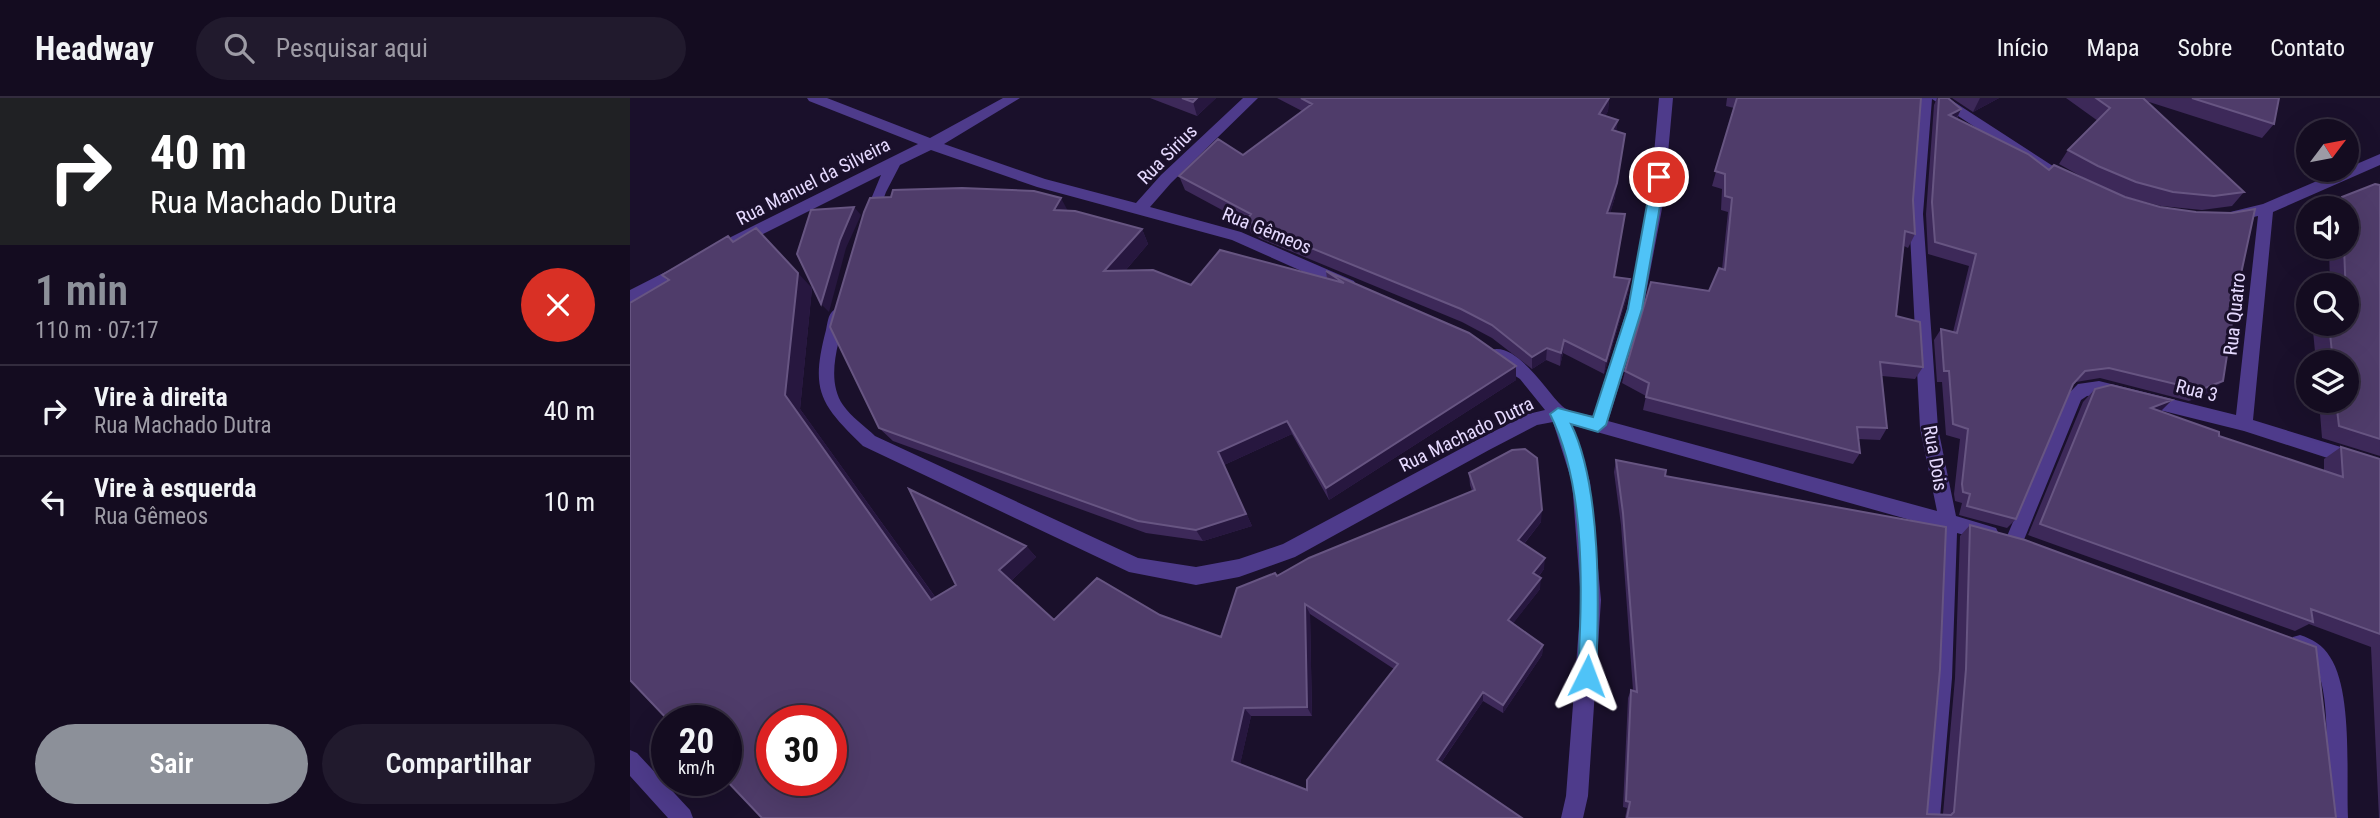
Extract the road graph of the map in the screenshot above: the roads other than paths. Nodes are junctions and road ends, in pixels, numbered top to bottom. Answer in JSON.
{"nodes":[{"id":1,"x":814,"y":98,"type":"edge"},
{"id":2,"x":1013,"y":98,"type":"edge"},
{"id":3,"x":1251,"y":98,"type":"edge"},
{"id":4,"x":1666,"y":98,"type":"edge"},
{"id":5,"x":1925,"y":98,"type":"edge"},
{"id":6,"x":1938,"y":98,"type":"edge"},
{"id":7,"x":929,"y":143,"type":"junction"},
{"id":8,"x":2380,"y":159,"type":"edge"},
{"id":9,"x":896,"y":160,"type":"junction"},
{"id":10,"x":2078,"y":184,"type":"edge"},
{"id":11,"x":1141,"y":208,"type":"junction"},
{"id":12,"x":2266,"y":209,"type":"junction"},
{"id":13,"x":2220,"y":219,"type":"edge"},
{"id":14,"x":861,"y":243,"type":"edge"},
{"id":15,"x":726,"y":247,"type":"edge"},
{"id":16,"x":702,"y":259,"type":"edge"},
{"id":17,"x":1358,"y":288,"type":"edge"},
{"id":18,"x":844,"y":293,"type":"edge"},
{"id":19,"x":630,"y":297,"type":"edge"},
{"id":20,"x":1486,"y":348,"type":"edge"},
{"id":21,"x":1558,"y":414,"type":"junction"},
{"id":22,"x":2244,"y":424,"type":"junction"},
{"id":23,"x":1598,"y":425,"type":"junction"},
{"id":24,"x":2380,"y":467,"type":"edge"},
{"id":25,"x":1948,"y":522,"type":"junction"},
{"id":26,"x":2014,"y":541,"type":"junction"},
{"id":27,"x":2035,"y":549,"type":"edge"},
{"id":28,"x":2287,"y":638,"type":"edge"},
{"id":29,"x":630,"y":760,"type":"edge"},
{"id":30,"x":682,"y":818,"type":"edge"},
{"id":31,"x":1572,"y":818,"type":"edge"},
{"id":32,"x":1929,"y":818,"type":"edge"},
{"id":33,"x":2337,"y":818,"type":"edge"}],
"edges":[{"from":1,"to":7,"type":"street","name":"Rua Gêmeos"},
{"from":2,"to":7,"type":"street","name":"Rua Manuel da Silveira"},
{"from":3,"to":11,"type":"street","name":"Rua Sirius"},
{"from":4,"to":23,"type":"street"},
{"from":5,"to":25,"type":"street","name":"Rua Dois"},
{"from":6,"to":10,"type":"street"},
{"from":7,"to":9,"type":"street","name":"Rua Manuel da Silveira"},
{"from":7,"to":11,"type":"street","name":"Rua Gêmeos"},
{"from":8,"to":12,"type":"street"},
{"from":9,"to":14,"type":"street"},
{"from":9,"to":15,"type":"street","name":"Rua Manuel da Silveira"},
{"from":11,"to":17,"type":"street","name":"Rua Gêmeos"},
{"from":12,"to":13,"type":"street"},
{"from":12,"to":22,"type":"street","name":"Rua Quatro"},
{"from":16,"to":19,"type":"street"},
{"from":18,"to":21,"type":"street","name":"Rua Machado Dutra"},
{"from":20,"to":21,"type":"street"},
{"from":21,"to":23,"type":"street","name":"Rua Machado Dutra"},
{"from":21,"to":31,"type":"street"},
{"from":22,"to":24,"type":"street","name":"Rua 3"},
{"from":22,"to":26,"type":"street","name":"Rua 3"},
{"from":23,"to":25,"type":"street","name":"Rua Machado Dutra"},
{"from":25,"to":26,"type":"street","name":"Rua Machado Dutra"},
{"from":25,"to":32,"type":"street","name":"Rua Dois"},
{"from":26,"to":27,"type":"street","name":"Rua Machado Dutra"},
{"from":28,"to":33,"type":"street"},
{"from":29,"to":30,"type":"street"}]}
